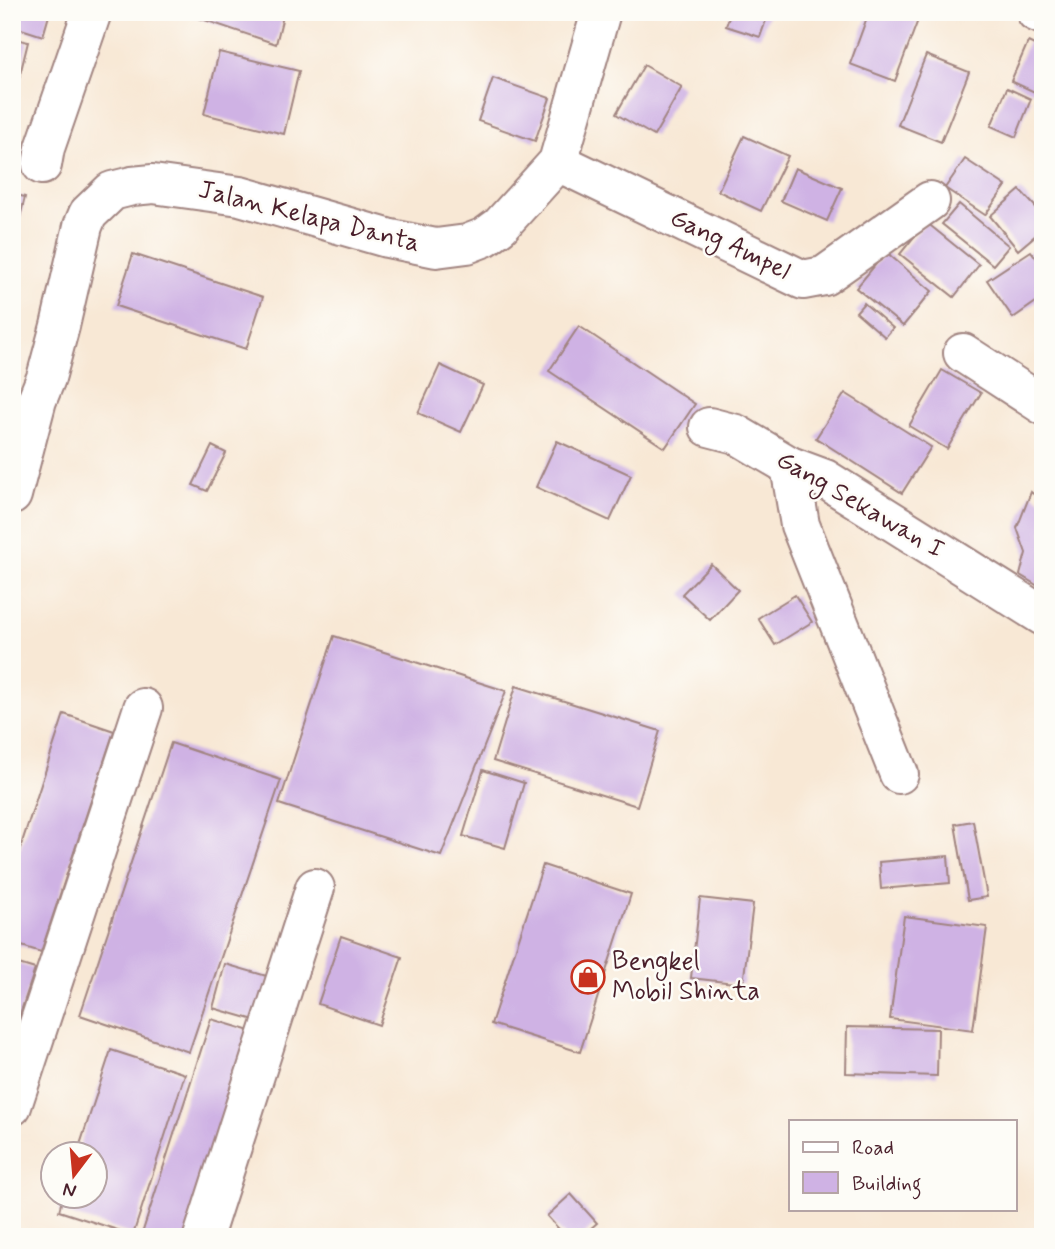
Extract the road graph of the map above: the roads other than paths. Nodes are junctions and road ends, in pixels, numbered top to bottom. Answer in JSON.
{"nodes":[{"id":1,"x":92,"y":12,"type":"edge"},
{"id":2,"x":601,"y":12,"type":"edge"},
{"id":3,"x":1036,"y":12,"type":"edge"},
{"id":4,"x":1043,"y":15,"type":"edge"},
{"id":5,"x":558,"y":162,"type":"junction"},
{"id":6,"x":41,"y":165,"type":"dead end"},
{"id":7,"x":930,"y":201,"type":"dead end"},
{"id":8,"x":963,"y":353,"type":"dead end"},
{"id":9,"x":1043,"y":405,"type":"edge"},
{"id":10,"x":709,"y":428,"type":"dead end"},
{"id":11,"x":790,"y":466,"type":"junction"},
{"id":12,"x":12,"y":495,"type":"edge"},
{"id":13,"x":1043,"y":616,"type":"edge"},
{"id":14,"x":143,"y":708,"type":"dead end"},
{"id":15,"x":899,"y":774,"type":"dead end"},
{"id":16,"x":315,"y":888,"type":"dead end"},
{"id":17,"x":12,"y":1106,"type":"edge"},
{"id":18,"x":203,"y":1237,"type":"edge"}],
"edges":[{"from":1,"to":6,"type":"street"},
{"from":2,"to":5,"type":"street","name":"Jalan Kelapa Danta"},
{"from":3,"to":4,"type":"street"},
{"from":5,"to":7,"type":"street","name":"Gang Ampel"},
{"from":5,"to":12,"type":"street","name":"Jalan Kelapa Danta"},
{"from":8,"to":9,"type":"street"},
{"from":10,"to":11,"type":"street","name":"Gang Sekawan I"},
{"from":11,"to":13,"type":"street","name":"Gang Sekawan I"},
{"from":11,"to":15,"type":"street"},
{"from":14,"to":17,"type":"street"},
{"from":16,"to":18,"type":"street"}]}
